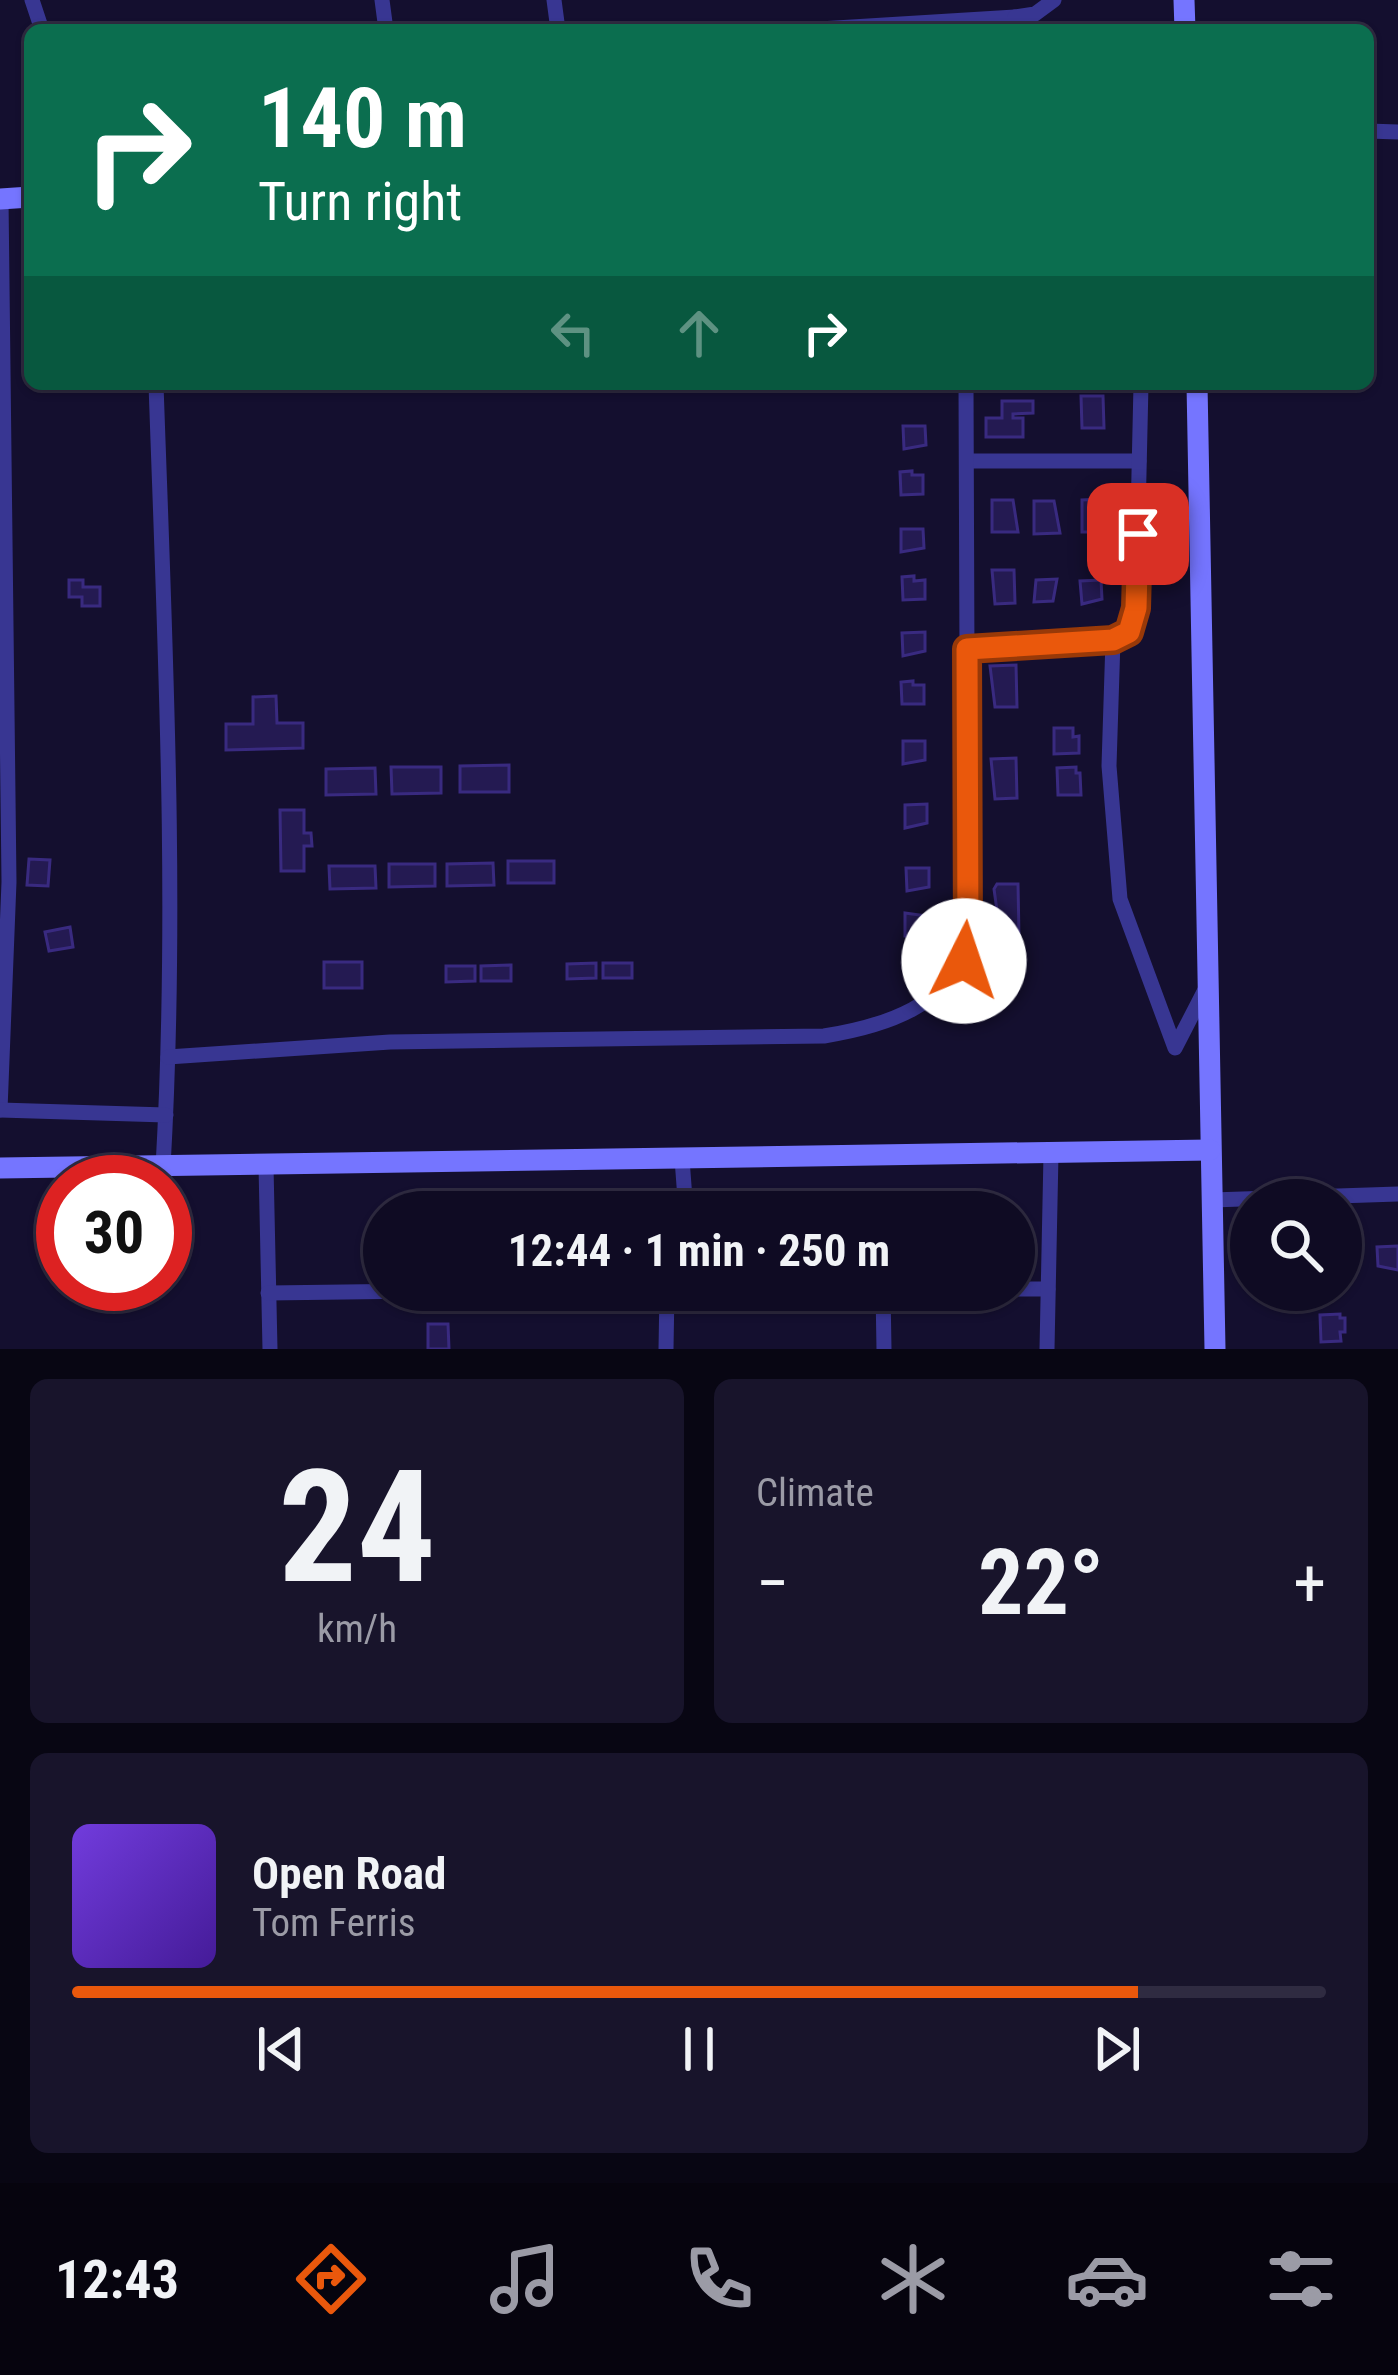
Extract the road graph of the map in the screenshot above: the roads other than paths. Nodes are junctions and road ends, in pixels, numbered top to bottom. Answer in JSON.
{"nodes":[{"id":1,"x":1054,"y":0,"type":"edge"},
{"id":2,"x":1015,"y":23,"type":"edge"},
{"id":3,"x":985,"y":24,"type":"edge"},
{"id":4,"x":0,"y":199,"type":"edge"},
{"id":5,"x":156,"y":390,"type":"edge"},
{"id":6,"x":966,"y":390,"type":"edge"},
{"id":7,"x":1141,"y":390,"type":"edge"},
{"id":8,"x":1196,"y":390,"type":"edge"},
{"id":9,"x":2,"y":423,"type":"edge"},
{"id":10,"x":967,"y":461,"type":"junction"},
{"id":11,"x":1139,"y":461,"type":"junction"},
{"id":12,"x":1113,"y":640,"type":"junction"},
{"id":13,"x":967,"y":649,"type":"junction"},
{"id":14,"x":5,"y":882,"type":"edge"},
{"id":15,"x":1210,"y":980,"type":"junction"},
{"id":16,"x":168,"y":1057,"type":"junction"},
{"id":17,"x":0,"y":1110,"type":"edge"},
{"id":18,"x":166,"y":1115,"type":"junction"},
{"id":19,"x":1210,"y":1150,"type":"junction"},
{"id":20,"x":1051,"y":1154,"type":"junction"},
{"id":21,"x":164,"y":1155,"type":"edge"},
{"id":22,"x":682,"y":1159,"type":"junction"},
{"id":23,"x":266,"y":1166,"type":"junction"},
{"id":24,"x":192,"y":1167,"type":"edge"},
{"id":25,"x":0,"y":1168,"type":"edge"},
{"id":26,"x":36,"y":1168,"type":"edge"},
{"id":27,"x":684,"y":1191,"type":"edge"},
{"id":28,"x":1398,"y":1194,"type":"edge"},
{"id":29,"x":1212,"y":1200,"type":"junction"},
{"id":30,"x":1035,"y":1289,"type":"edge"},
{"id":31,"x":1048,"y":1289,"type":"junction"},
{"id":32,"x":363,"y":1292,"type":"edge"},
{"id":33,"x":268,"y":1293,"type":"junction"},
{"id":34,"x":667,"y":1311,"type":"edge"},
{"id":35,"x":884,"y":1311,"type":"edge"},
{"id":36,"x":270,"y":1349,"type":"edge"},
{"id":37,"x":666,"y":1349,"type":"edge"},
{"id":38,"x":884,"y":1349,"type":"edge"},
{"id":39,"x":1047,"y":1349,"type":"edge"},
{"id":40,"x":1215,"y":1349,"type":"edge"}],
"edges":[{"from":1,"to":2,"type":"street"},
{"from":2,"to":3,"type":"street"},
{"from":4,"to":9,"type":"street"},
{"from":5,"to":16,"type":"street"},
{"from":6,"to":10,"type":"street"},
{"from":7,"to":11,"type":"street"},
{"from":8,"to":15,"type":"street"},
{"from":9,"to":14,"type":"street"},
{"from":10,"to":11,"type":"street"},
{"from":10,"to":13,"type":"street"},
{"from":11,"to":12,"type":"street"},
{"from":12,"to":13,"type":"street"},
{"from":12,"to":15,"type":"street"},
{"from":13,"to":16,"type":"street"},
{"from":14,"to":17,"type":"street"},
{"from":15,"to":19,"type":"street"},
{"from":16,"to":18,"type":"street"},
{"from":17,"to":18,"type":"street"},
{"from":18,"to":21,"type":"street"},
{"from":19,"to":20,"type":"street"},
{"from":19,"to":29,"type":"street"},
{"from":20,"to":22,"type":"street"},
{"from":20,"to":31,"type":"street"},
{"from":22,"to":23,"type":"street"},
{"from":22,"to":27,"type":"street"},
{"from":23,"to":24,"type":"street"},
{"from":23,"to":33,"type":"street"},
{"from":25,"to":26,"type":"street"},
{"from":28,"to":29,"type":"street"},
{"from":29,"to":40,"type":"street"},
{"from":30,"to":31,"type":"street"},
{"from":31,"to":39,"type":"street"},
{"from":32,"to":33,"type":"street"},
{"from":33,"to":36,"type":"street"},
{"from":34,"to":37,"type":"street"},
{"from":35,"to":38,"type":"street"}]}
